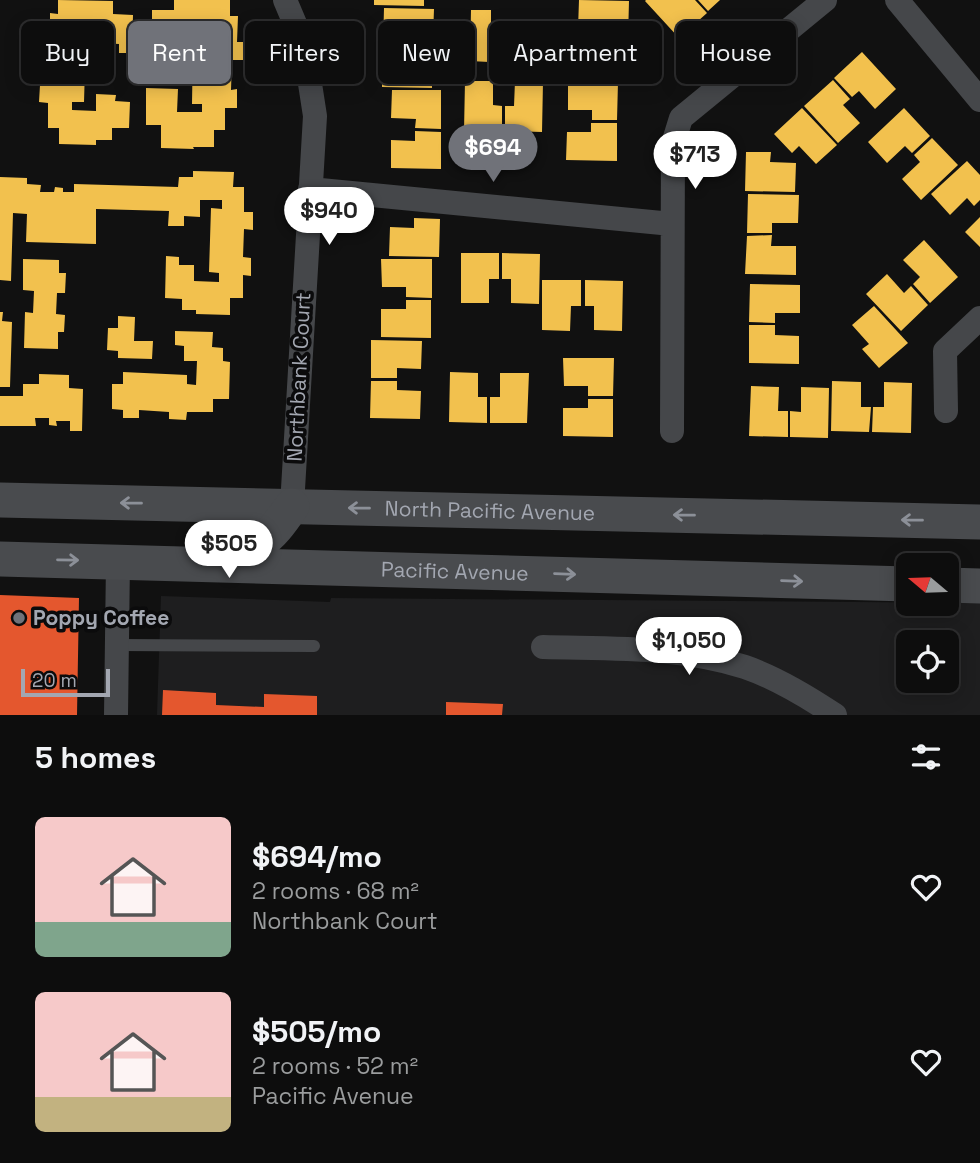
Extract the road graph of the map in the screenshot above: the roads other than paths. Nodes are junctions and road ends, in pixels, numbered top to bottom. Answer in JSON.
{"nodes":[{"id":1,"x":285,"y":0,"type":"edge"},
{"id":2,"x":825,"y":0,"type":"edge"},
{"id":3,"x":897,"y":0,"type":"edge"},
{"id":4,"x":980,"y":100,"type":"edge"},
{"id":5,"x":310,"y":189,"type":"junction"},
{"id":6,"x":673,"y":224,"type":"junction"},
{"id":7,"x":980,"y":318,"type":"edge"},
{"id":8,"x":946,"y":411,"type":"dead end"},
{"id":9,"x":672,"y":431,"type":"dead end"},
{"id":10,"x":0,"y":500,"type":"edge"},
{"id":11,"x":292,"y":506,"type":"junction"},
{"id":12,"x":980,"y":522,"type":"edge"},
{"id":13,"x":0,"y":559,"type":"edge"},
{"id":14,"x":118,"y":561,"type":"junction"},
{"id":15,"x":896,"y":584,"type":"edge"},
{"id":16,"x":959,"y":585,"type":"edge"},
{"id":17,"x":980,"y":586,"type":"edge"},
{"id":18,"x":117,"y":645,"type":"junction"},
{"id":19,"x":314,"y":646,"type":"dead end"},
{"id":20,"x":543,"y":647,"type":"dead end"},
{"id":21,"x":116,"y":715,"type":"edge"},
{"id":22,"x":835,"y":715,"type":"edge"}],
"edges":[{"from":1,"to":5,"type":"street","name":"Northbank Court"},
{"from":2,"to":6,"type":"street"},
{"from":3,"to":4,"type":"street"},
{"from":5,"to":6,"type":"street"},
{"from":5,"to":11,"type":"street","name":"Northbank Court"},
{"from":6,"to":9,"type":"street"},
{"from":7,"to":8,"type":"street"},
{"from":11,"to":10,"type":"main road","name":"North Pacific Avenue","one_way":true},
{"from":12,"to":11,"type":"main road","name":"North Pacific Avenue","one_way":true},
{"from":11,"to":14,"type":"main road"},
{"from":13,"to":14,"type":"main road","name":"Pacific Avenue","one_way":true},
{"from":14,"to":15,"type":"main road","name":"Pacific Avenue","one_way":true},
{"from":14,"to":18,"type":"street"},
{"from":16,"to":17,"type":"main road"},
{"from":18,"to":19,"type":"lane"},
{"from":18,"to":21,"type":"street"},
{"from":20,"to":22,"type":"street"}]}
